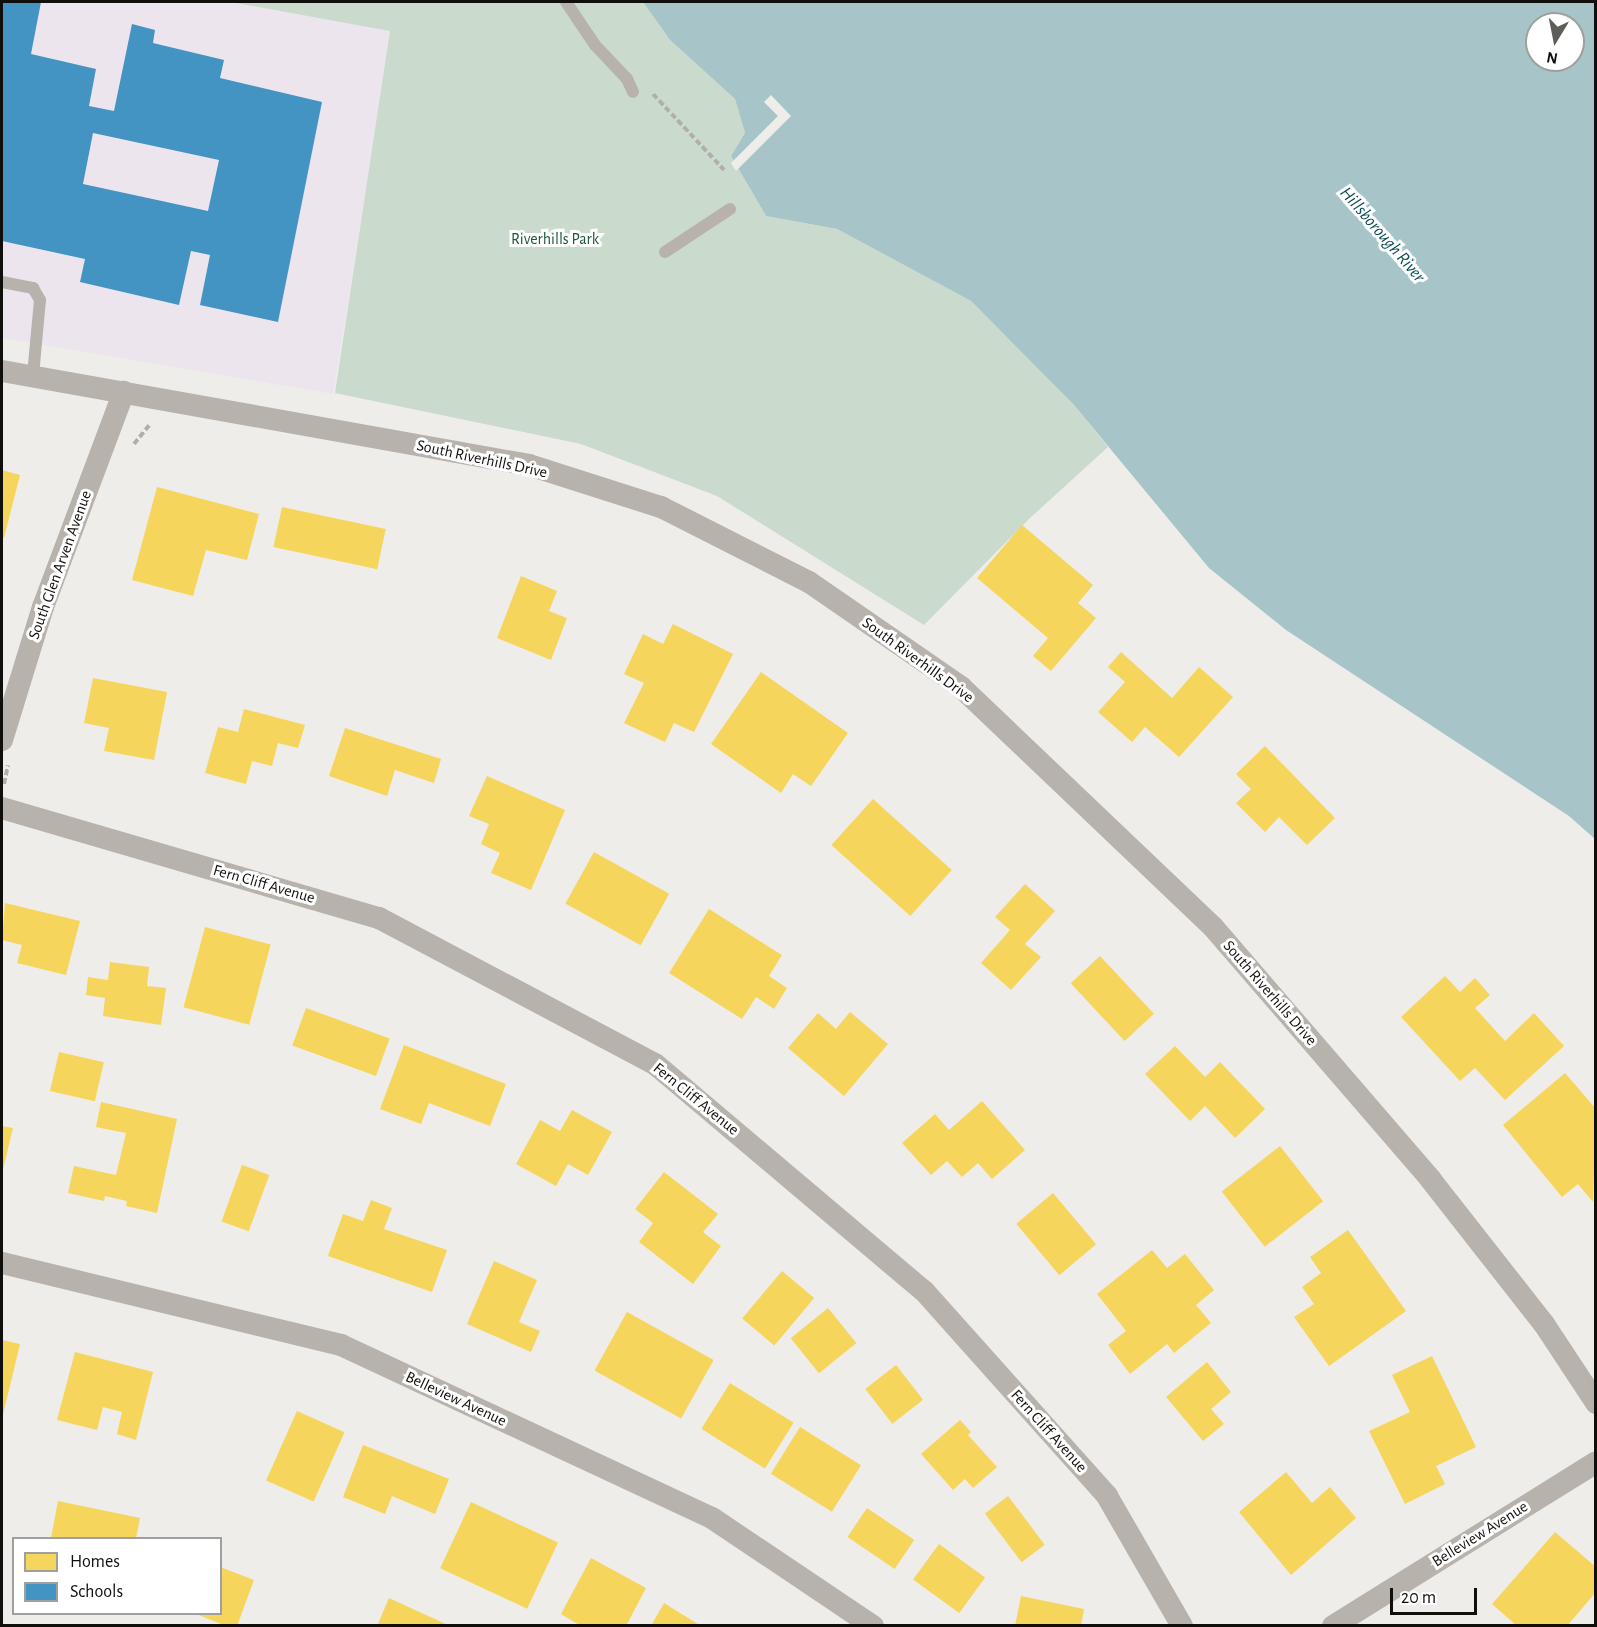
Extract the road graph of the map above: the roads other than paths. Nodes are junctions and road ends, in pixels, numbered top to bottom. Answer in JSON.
{"nodes":[{"id":1,"x":566,"y":2,"type":"edge"},
{"id":2,"x":633,"y":92,"type":"dead end"},
{"id":3,"x":730,"y":208,"type":"dead end"},
{"id":4,"x":664,"y":252,"type":"dead end"},
{"id":5,"x":2,"y":282,"type":"edge"},
{"id":6,"x":2,"y":371,"type":"edge"},
{"id":7,"x":33,"y":376,"type":"junction"},
{"id":8,"x":124,"y":392,"type":"junction"},
{"id":9,"x":2,"y":740,"type":"edge"},
{"id":10,"x":2,"y":808,"type":"edge"},
{"id":11,"x":2,"y":1263,"type":"edge"},
{"id":12,"x":1596,"y":1403,"type":"edge"},
{"id":13,"x":1596,"y":1462,"type":"edge"},
{"id":14,"x":873,"y":1626,"type":"edge"},
{"id":15,"x":1182,"y":1626,"type":"edge"},
{"id":16,"x":1333,"y":1626,"type":"edge"}],
"edges":[{"from":1,"to":2,"type":"lane"},
{"from":3,"to":4,"type":"lane"},
{"from":5,"to":7,"type":"lane"},
{"from":6,"to":7,"type":"street","name":"South Riverhills Drive"},
{"from":7,"to":8,"type":"street","name":"South Riverhills Drive"},
{"from":8,"to":9,"type":"street","name":"South Glen Arven Avenue"},
{"from":8,"to":12,"type":"street","name":"South Riverhills Drive"},
{"from":10,"to":15,"type":"street","name":"Fern Cliff Avenue"},
{"from":11,"to":14,"type":"street","name":"Belleview Avenue"},
{"from":13,"to":16,"type":"street","name":"Belleview Avenue"}]}
